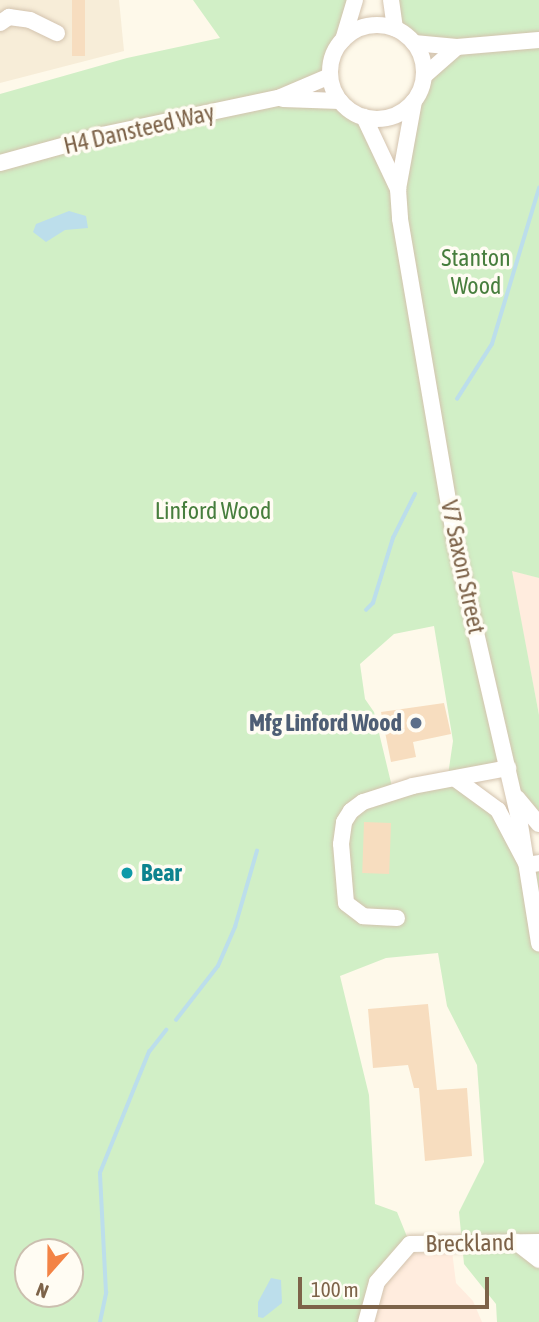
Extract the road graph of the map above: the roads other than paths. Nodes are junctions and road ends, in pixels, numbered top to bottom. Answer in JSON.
{"nodes":[{"id":1,"x":5,"y":0,"type":"edge"},
{"id":2,"x":355,"y":0,"type":"edge"},
{"id":3,"x":391,"y":0,"type":"edge"},
{"id":4,"x":4,"y":20,"type":"edge"},
{"id":5,"x":395,"y":29,"type":"junction"},
{"id":6,"x":57,"y":33,"type":"dead end"},
{"id":7,"x":343,"y":40,"type":"junction"},
{"id":8,"x":539,"y":40,"type":"edge"},
{"id":9,"x":414,"y":43,"type":"junction"},
{"id":10,"x":457,"y":47,"type":"junction"},
{"id":11,"x":330,"y":76,"type":"junction"},
{"id":12,"x":424,"y":76,"type":"junction"},
{"id":13,"x":271,"y":100,"type":"junction"},
{"id":14,"x":340,"y":101,"type":"junction"},
{"id":15,"x":414,"y":102,"type":"junction"},
{"id":16,"x":364,"y":117,"type":"junction"},
{"id":17,"x":0,"y":163,"type":"edge"},
{"id":18,"x":398,"y":189,"type":"junction"},
{"id":19,"x":508,"y":768,"type":"junction"},
{"id":20,"x":457,"y":780,"type":"junction"},
{"id":21,"x":514,"y":794,"type":"junction"},
{"id":22,"x":539,"y":824,"type":"edge"},
{"id":23,"x":341,"y":844,"type":"junction"},
{"id":24,"x":358,"y":846,"type":"dead end"},
{"id":25,"x":533,"y":864,"type":"edge"},
{"id":26,"x":397,"y":918,"type":"dead end"},
{"id":27,"x":539,"y":943,"type":"edge"},
{"id":28,"x":516,"y":1242,"type":"junction"},
{"id":29,"x":539,"y":1242,"type":"edge"},
{"id":30,"x":539,"y":1260,"type":"edge"},
{"id":31,"x":366,"y":1322,"type":"edge"}],
"edges":[{"from":1,"to":4,"type":"street"},
{"from":2,"to":7,"type":"street"},
{"from":3,"to":5,"type":"street"},
{"from":4,"to":6,"type":"street"},
{"from":5,"to":7,"type":"street"},
{"from":5,"to":9,"type":"street"},
{"from":7,"to":11,"type":"street"},
{"from":8,"to":10,"type":"street"},
{"from":9,"to":10,"type":"street"},
{"from":9,"to":12,"type":"street"},
{"from":10,"to":12,"type":"street"},
{"from":11,"to":13,"type":"street","name":"H4 Dansteed Way"},
{"from":11,"to":14,"type":"street"},
{"from":12,"to":15,"type":"street"},
{"from":13,"to":14,"type":"street","name":"H4 Dansteed Way"},
{"from":13,"to":17,"type":"street","name":"H4 Dansteed Way"},
{"from":14,"to":16,"type":"street"},
{"from":15,"to":16,"type":"street"},
{"from":15,"to":18,"type":"street","name":"V7 Saxon Street"},
{"from":16,"to":18,"type":"street","name":"V7 Saxon Street"},
{"from":18,"to":19,"type":"street","name":"V7 Saxon Street"},
{"from":19,"to":20,"type":"street"},
{"from":19,"to":21,"type":"street","name":"V7 Saxon Street"},
{"from":20,"to":23,"type":"street"},
{"from":20,"to":25,"type":"street"},
{"from":21,"to":22,"type":"street"},
{"from":21,"to":25,"type":"street","name":"V7 Saxon Street"},
{"from":23,"to":24,"type":"street"},
{"from":23,"to":26,"type":"street"},
{"from":25,"to":27,"type":"street","name":"V7 Saxon Street"},
{"from":28,"to":29,"type":"street","name":"Breckland"},
{"from":28,"to":30,"type":"street"},
{"from":28,"to":31,"type":"street","name":"Breckland"}]}
